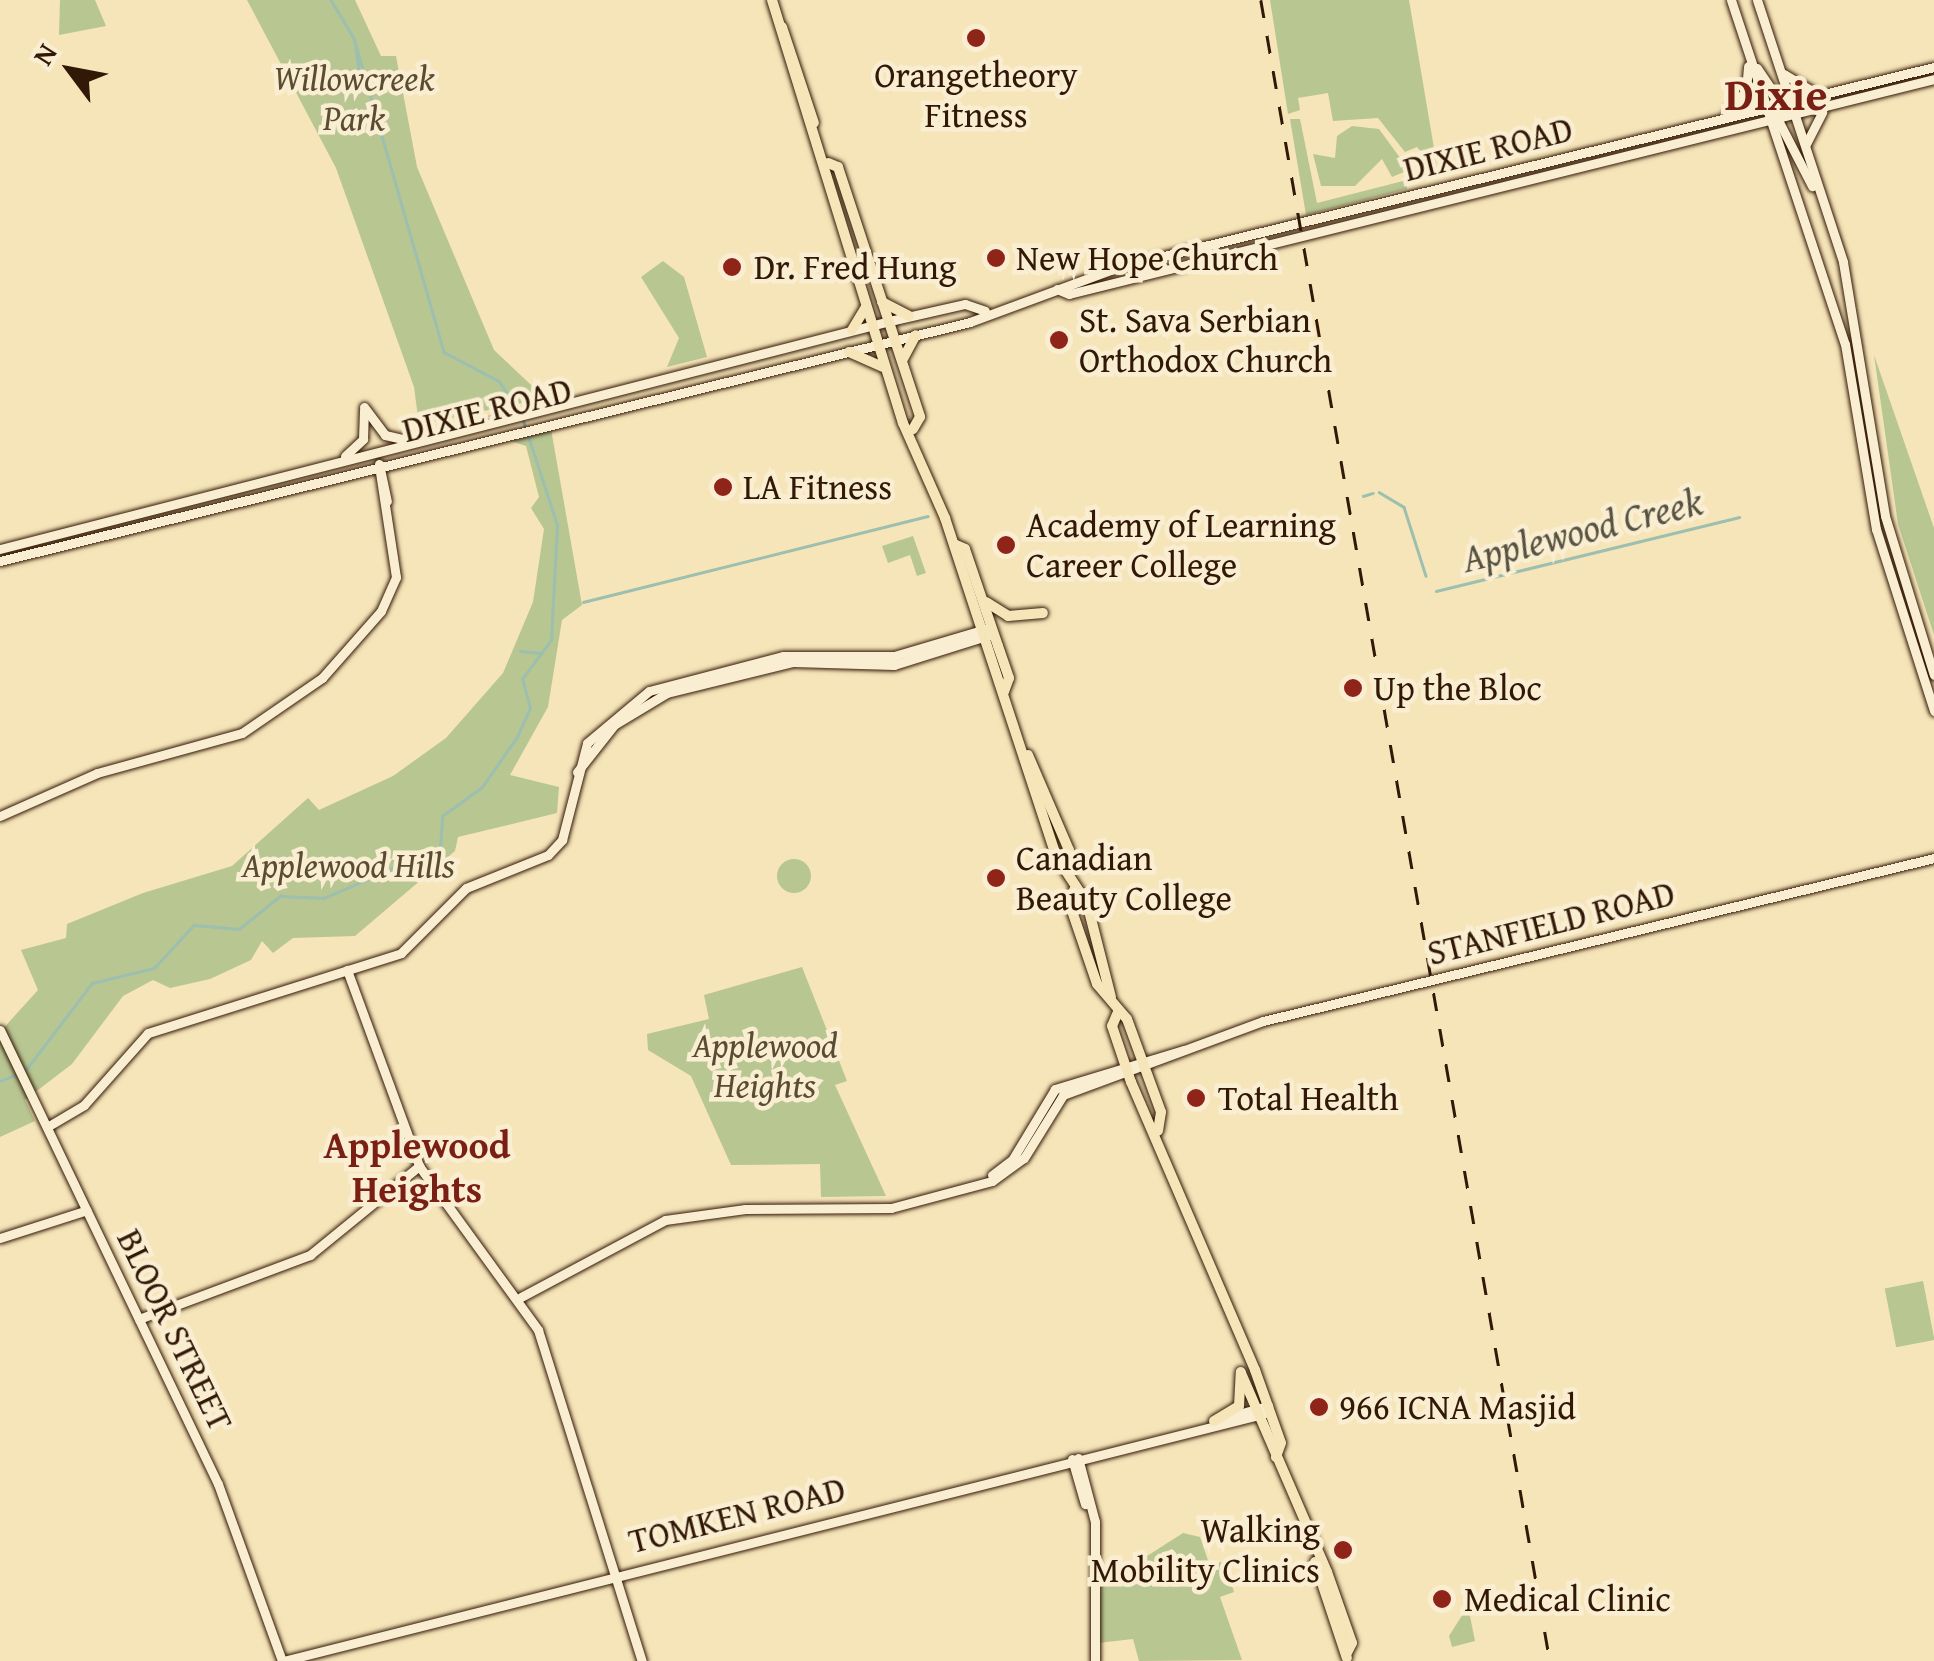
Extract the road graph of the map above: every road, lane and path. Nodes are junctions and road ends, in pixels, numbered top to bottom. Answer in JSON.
{"nodes":[{"id":1,"x":772,"y":0,"type":"edge"},
{"id":2,"x":1731,"y":0,"type":"edge"},
{"id":3,"x":1757,"y":0,"type":"edge"},
{"id":4,"x":1746,"y":48,"type":"junction"},
{"id":5,"x":1775,"y":57,"type":"junction"},
{"id":6,"x":1934,"y":67,"type":"edge"},
{"id":7,"x":1934,"y":80,"type":"edge"},
{"id":8,"x":1829,"y":94,"type":"junction"},
{"id":9,"x":1785,"y":103,"type":"junction"},
{"id":10,"x":1833,"y":106,"type":"junction"},
{"id":11,"x":1766,"y":108,"type":"junction"},
{"id":12,"x":1792,"y":114,"type":"junction"},
{"id":13,"x":1774,"y":119,"type":"junction"},
{"id":14,"x":1708,"y":120,"type":"junction"},
{"id":15,"x":1742,"y":127,"type":"junction"},
{"id":16,"x":1779,"y":144,"type":"junction"},
{"id":17,"x":828,"y":163,"type":"junction"},
{"id":18,"x":1811,"y":172,"type":"junction"},
{"id":19,"x":1446,"y":188,"type":"junction"},
{"id":20,"x":1816,"y":192,"type":"junction"},
{"id":21,"x":1448,"y":202,"type":"junction"},
{"id":22,"x":1058,"y":290,"type":"junction"},
{"id":23,"x":1850,"y":290,"type":"junction"},
{"id":24,"x":1829,"y":294,"type":"junction"},
{"id":25,"x":882,"y":301,"type":"junction"},
{"id":26,"x":866,"y":307,"type":"junction"},
{"id":27,"x":985,"y":311,"type":"junction"},
{"id":28,"x":909,"y":316,"type":"junction"},
{"id":29,"x":888,"y":321,"type":"junction"},
{"id":30,"x":872,"y":325,"type":"junction"},
{"id":31,"x":852,"y":330,"type":"junction"},
{"id":32,"x":916,"y":335,"type":"junction"},
{"id":33,"x":894,"y":340,"type":"junction"},
{"id":34,"x":878,"y":345,"type":"junction"},
{"id":35,"x":848,"y":352,"type":"junction"},
{"id":36,"x":902,"y":365,"type":"junction"},
{"id":37,"x":886,"y":370,"type":"junction"},
{"id":38,"x":914,"y":429,"type":"junction"},
{"id":39,"x":416,"y":441,"type":"junction"},
{"id":40,"x":377,"y":451,"type":"junction"},
{"id":41,"x":337,"y":461,"type":"junction"},
{"id":42,"x":379,"y":466,"type":"junction"},
{"id":43,"x":954,"y":544,"type":"junction"},
{"id":44,"x":0,"y":549,"type":"edge"},
{"id":45,"x":0,"y":560,"type":"edge"},
{"id":46,"x":978,"y":588,"type":"junction"},
{"id":47,"x":1043,"y":613,"type":"dead end"},
{"id":48,"x":993,"y":631,"type":"junction"},
{"id":49,"x":979,"y":634,"type":"junction"},
{"id":50,"x":1934,"y":675,"type":"edge"},
{"id":51,"x":1004,"y":692,"type":"junction"},
{"id":52,"x":1934,"y":711,"type":"edge"},
{"id":53,"x":0,"y":816,"type":"edge"},
{"id":54,"x":1934,"y":858,"type":"edge"},
{"id":55,"x":1074,"y":890,"type":"junction"},
{"id":56,"x":347,"y":970,"type":"junction"},
{"id":57,"x":1112,"y":998,"type":"junction"},
{"id":58,"x":1118,"y":1012,"type":"junction"},
{"id":59,"x":0,"y":1030,"type":"edge"},
{"id":60,"x":1143,"y":1062,"type":"junction"},
{"id":61,"x":1126,"y":1068,"type":"junction"},
{"id":62,"x":47,"y":1127,"type":"junction"},
{"id":63,"x":1158,"y":1131,"type":"junction"},
{"id":64,"x":419,"y":1166,"type":"junction"},
{"id":65,"x":87,"y":1210,"type":"junction"},
{"id":66,"x":0,"y":1238,"type":"edge"},
{"id":67,"x":522,"y":1297,"type":"junction"},
{"id":68,"x":139,"y":1319,"type":"junction"},
{"id":69,"x":1242,"y":1367,"type":"junction"},
{"id":70,"x":1269,"y":1409,"type":"junction"},
{"id":71,"x":1256,"y":1413,"type":"junction"},
{"id":72,"x":1210,"y":1424,"type":"junction"},
{"id":73,"x":1276,"y":1457,"type":"junction"},
{"id":74,"x":1075,"y":1459,"type":"junction"},
{"id":75,"x":614,"y":1574,"type":"junction"},
{"id":76,"x":1347,"y":1658,"type":"edge"},
{"id":77,"x":283,"y":1661,"type":"edge"},
{"id":78,"x":642,"y":1661,"type":"edge"},
{"id":79,"x":1095,"y":1661,"type":"edge"}],
"edges":[{"from":1,"to":17,"type":"main road"},
{"from":2,"to":4,"type":"street"},
{"from":3,"to":5,"type":"street"},
{"from":4,"to":9,"type":"street"},
{"from":4,"to":11,"type":"street"},
{"from":4,"to":14,"type":"street"},
{"from":5,"to":8,"type":"street"},
{"from":5,"to":9,"type":"street"},
{"from":6,"to":8,"type":"street","name":"DIXIE ROAD"},
{"from":7,"to":10,"type":"street","name":"DIXIE ROAD"},
{"from":8,"to":9,"type":"street","name":"DIXIE ROAD"},
{"from":9,"to":11,"type":"street","name":"DIXIE ROAD"},
{"from":9,"to":12,"type":"street"},
{"from":10,"to":12,"type":"street","name":"DIXIE ROAD"},
{"from":10,"to":18,"type":"street"},
{"from":11,"to":13,"type":"street"},
{"from":11,"to":14,"type":"street","name":"DIXIE ROAD"},
{"from":12,"to":13,"type":"street","name":"DIXIE ROAD"},
{"from":12,"to":18,"type":"street"},
{"from":13,"to":15,"type":"street","name":"DIXIE ROAD"},
{"from":13,"to":16,"type":"street"},
{"from":13,"to":20,"type":"street"},
{"from":14,"to":19,"type":"street","name":"DIXIE ROAD"},
{"from":15,"to":16,"type":"street"},
{"from":15,"to":21,"type":"street","name":"DIXIE ROAD"},
{"from":16,"to":24,"type":"street"},
{"from":17,"to":25,"type":"main road"},
{"from":17,"to":26,"type":"main road"},
{"from":18,"to":20,"type":"street"},
{"from":19,"to":21,"type":"street"},
{"from":19,"to":22,"type":"street","name":"DIXIE ROAD"},
{"from":20,"to":23,"type":"street"},
{"from":21,"to":22,"type":"street","name":"DIXIE ROAD"},
{"from":22,"to":27,"type":"street","name":"DIXIE ROAD"},
{"from":23,"to":24,"type":"street"},
{"from":23,"to":50,"type":"street"},
{"from":24,"to":52,"type":"street"},
{"from":25,"to":28,"type":"main road"},
{"from":25,"to":29,"type":"main road"},
{"from":26,"to":30,"type":"main road"},
{"from":26,"to":31,"type":"main road"},
{"from":27,"to":28,"type":"street","name":"DIXIE ROAD"},
{"from":27,"to":32,"type":"street","name":"DIXIE ROAD"},
{"from":28,"to":29,"type":"street","name":"DIXIE ROAD"},
{"from":29,"to":30,"type":"street","name":"DIXIE ROAD"},
{"from":29,"to":33,"type":"main road"},
{"from":30,"to":31,"type":"street","name":"DIXIE ROAD"},
{"from":30,"to":34,"type":"main road"},
{"from":31,"to":39,"type":"street","name":"DIXIE ROAD"},
{"from":32,"to":33,"type":"street","name":"DIXIE ROAD"},
{"from":32,"to":36,"type":"main road"},
{"from":33,"to":34,"type":"street","name":"DIXIE ROAD"},
{"from":33,"to":36,"type":"main road"},
{"from":34,"to":35,"type":"street","name":"DIXIE ROAD"},
{"from":34,"to":37,"type":"main road"},
{"from":35,"to":37,"type":"main road"},
{"from":35,"to":42,"type":"street","name":"DIXIE ROAD"},
{"from":36,"to":38,"type":"main road"},
{"from":37,"to":38,"type":"main road"},
{"from":38,"to":43,"type":"main road"},
{"from":39,"to":40,"type":"street","name":"DIXIE ROAD"},
{"from":39,"to":41,"type":"street"},
{"from":40,"to":41,"type":"street","name":"DIXIE ROAD"},
{"from":40,"to":42,"type":"street"},
{"from":41,"to":44,"type":"street","name":"DIXIE ROAD"},
{"from":42,"to":45,"type":"street","name":"DIXIE ROAD"},
{"from":42,"to":53,"type":"street"},
{"from":43,"to":46,"type":"main road"},
{"from":43,"to":49,"type":"main road"},
{"from":46,"to":47,"type":"main road"},
{"from":46,"to":48,"type":"main road"},
{"from":48,"to":49,"type":"street"},
{"from":48,"to":51,"type":"main road"},
{"from":49,"to":51,"type":"main road"},
{"from":49,"to":56,"type":"street"},
{"from":51,"to":55,"type":"main road"},
{"from":54,"to":60,"type":"street","name":"STANFIELD ROAD"},
{"from":55,"to":57,"type":"main road"},
{"from":55,"to":57,"type":"main road"},
{"from":56,"to":62,"type":"street"},
{"from":56,"to":64,"type":"street"},
{"from":57,"to":58,"type":"main road"},
{"from":58,"to":60,"type":"main road"},
{"from":58,"to":61,"type":"main road"},
{"from":59,"to":62,"type":"street","name":"BLOOR STREET"},
{"from":60,"to":61,"type":"street","name":"STANFIELD ROAD"},
{"from":60,"to":63,"type":"main road"},
{"from":61,"to":63,"type":"main road"},
{"from":61,"to":67,"type":"street","name":"STANFIELD ROAD"},
{"from":62,"to":65,"type":"street","name":"BLOOR STREET"},
{"from":63,"to":69,"type":"main road"},
{"from":64,"to":67,"type":"street"},
{"from":64,"to":68,"type":"street"},
{"from":65,"to":66,"type":"street"},
{"from":65,"to":68,"type":"street","name":"BLOOR STREET"},
{"from":67,"to":75,"type":"street"},
{"from":68,"to":77,"type":"street","name":"BLOOR STREET"},
{"from":69,"to":70,"type":"main road"},
{"from":69,"to":71,"type":"main road"},
{"from":69,"to":72,"type":"main road"},
{"from":70,"to":71,"type":"street","name":"TOMKEN ROAD"},
{"from":70,"to":73,"type":"main road"},
{"from":71,"to":72,"type":"street","name":"TOMKEN ROAD"},
{"from":71,"to":73,"type":"main road"},
{"from":72,"to":74,"type":"street","name":"TOMKEN ROAD"},
{"from":73,"to":76,"type":"main road"},
{"from":74,"to":75,"type":"street","name":"TOMKEN ROAD"},
{"from":74,"to":79,"type":"street"},
{"from":75,"to":77,"type":"street","name":"TOMKEN ROAD"},
{"from":75,"to":78,"type":"street"}]}
